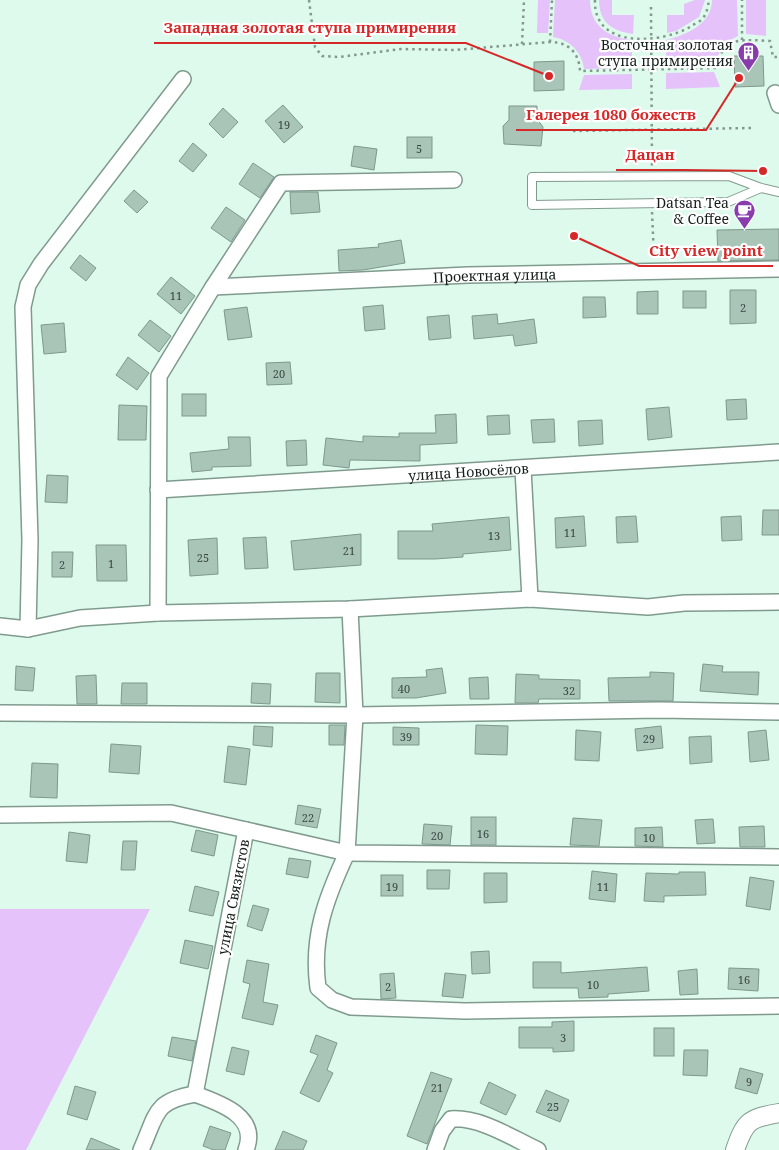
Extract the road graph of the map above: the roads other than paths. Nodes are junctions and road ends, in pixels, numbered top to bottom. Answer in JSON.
{"nodes":[{"id":1,"x":183,"y":79,"type":"dead end"},
{"id":2,"x":454,"y":180,"type":"dead end"},
{"id":3,"x":762,"y":188,"type":"junction"},
{"id":4,"x":779,"y":192,"type":"edge"},
{"id":5,"x":779,"y":269,"type":"edge"},
{"id":6,"x":213,"y":287,"type":"junction"},
{"id":7,"x":779,"y":452,"type":"edge"},
{"id":8,"x":523,"y":469,"type":"junction"},
{"id":9,"x":158,"y":490,"type":"junction"},
{"id":10,"x":530,"y":599,"type":"junction"},
{"id":11,"x":779,"y":602,"type":"edge"},
{"id":12,"x":350,"y":609,"type":"junction"},
{"id":13,"x":158,"y":613,"type":"junction"},
{"id":14,"x":0,"y":626,"type":"edge"},
{"id":15,"x":28,"y":629,"type":"junction"},
{"id":16,"x":779,"y":712,"type":"edge"},
{"id":17,"x":0,"y":713,"type":"edge"},
{"id":18,"x":355,"y":715,"type":"junction"},
{"id":19,"x":0,"y":815,"type":"edge"},
{"id":20,"x":246,"y":830,"type":"junction"},
{"id":21,"x":347,"y":853,"type":"junction"},
{"id":22,"x":779,"y":857,"type":"edge"},
{"id":23,"x":779,"y":1006,"type":"edge"},
{"id":24,"x":196,"y":1094,"type":"junction"},
{"id":25,"x":779,"y":1113,"type":"edge"},
{"id":26,"x":141,"y":1150,"type":"edge"},
{"id":27,"x":246,"y":1150,"type":"edge"},
{"id":28,"x":435,"y":1150,"type":"edge"},
{"id":29,"x":538,"y":1150,"type":"edge"},
{"id":30,"x":735,"y":1150,"type":"edge"}],
"edges":[{"from":1,"to":15,"type":"street"},
{"from":2,"to":6,"type":"street"},
{"from":3,"to":3,"type":"lane"},
{"from":3,"to":4,"type":"lane"},
{"from":5,"to":6,"type":"street","name":"Проектная улица"},
{"from":6,"to":9,"type":"street"},
{"from":7,"to":8,"type":"street","name":"улица Новосёлов"},
{"from":8,"to":9,"type":"street","name":"улица Новосёлов"},
{"from":8,"to":10,"type":"street"},
{"from":9,"to":13,"type":"street"},
{"from":10,"to":11,"type":"street"},
{"from":10,"to":12,"type":"street"},
{"from":12,"to":13,"type":"street"},
{"from":12,"to":18,"type":"street"},
{"from":13,"to":15,"type":"street"},
{"from":14,"to":15,"type":"street"},
{"from":16,"to":18,"type":"street"},
{"from":17,"to":18,"type":"street"},
{"from":18,"to":21,"type":"street"},
{"from":19,"to":20,"type":"street","name":"улица Связистов"},
{"from":20,"to":21,"type":"street"},
{"from":20,"to":24,"type":"street","name":"улица Связистов"},
{"from":21,"to":22,"type":"street"},
{"from":21,"to":23,"type":"street"},
{"from":24,"to":26,"type":"street"},
{"from":24,"to":27,"type":"street"},
{"from":25,"to":30,"type":"street"},
{"from":28,"to":29,"type":"street"}]}
